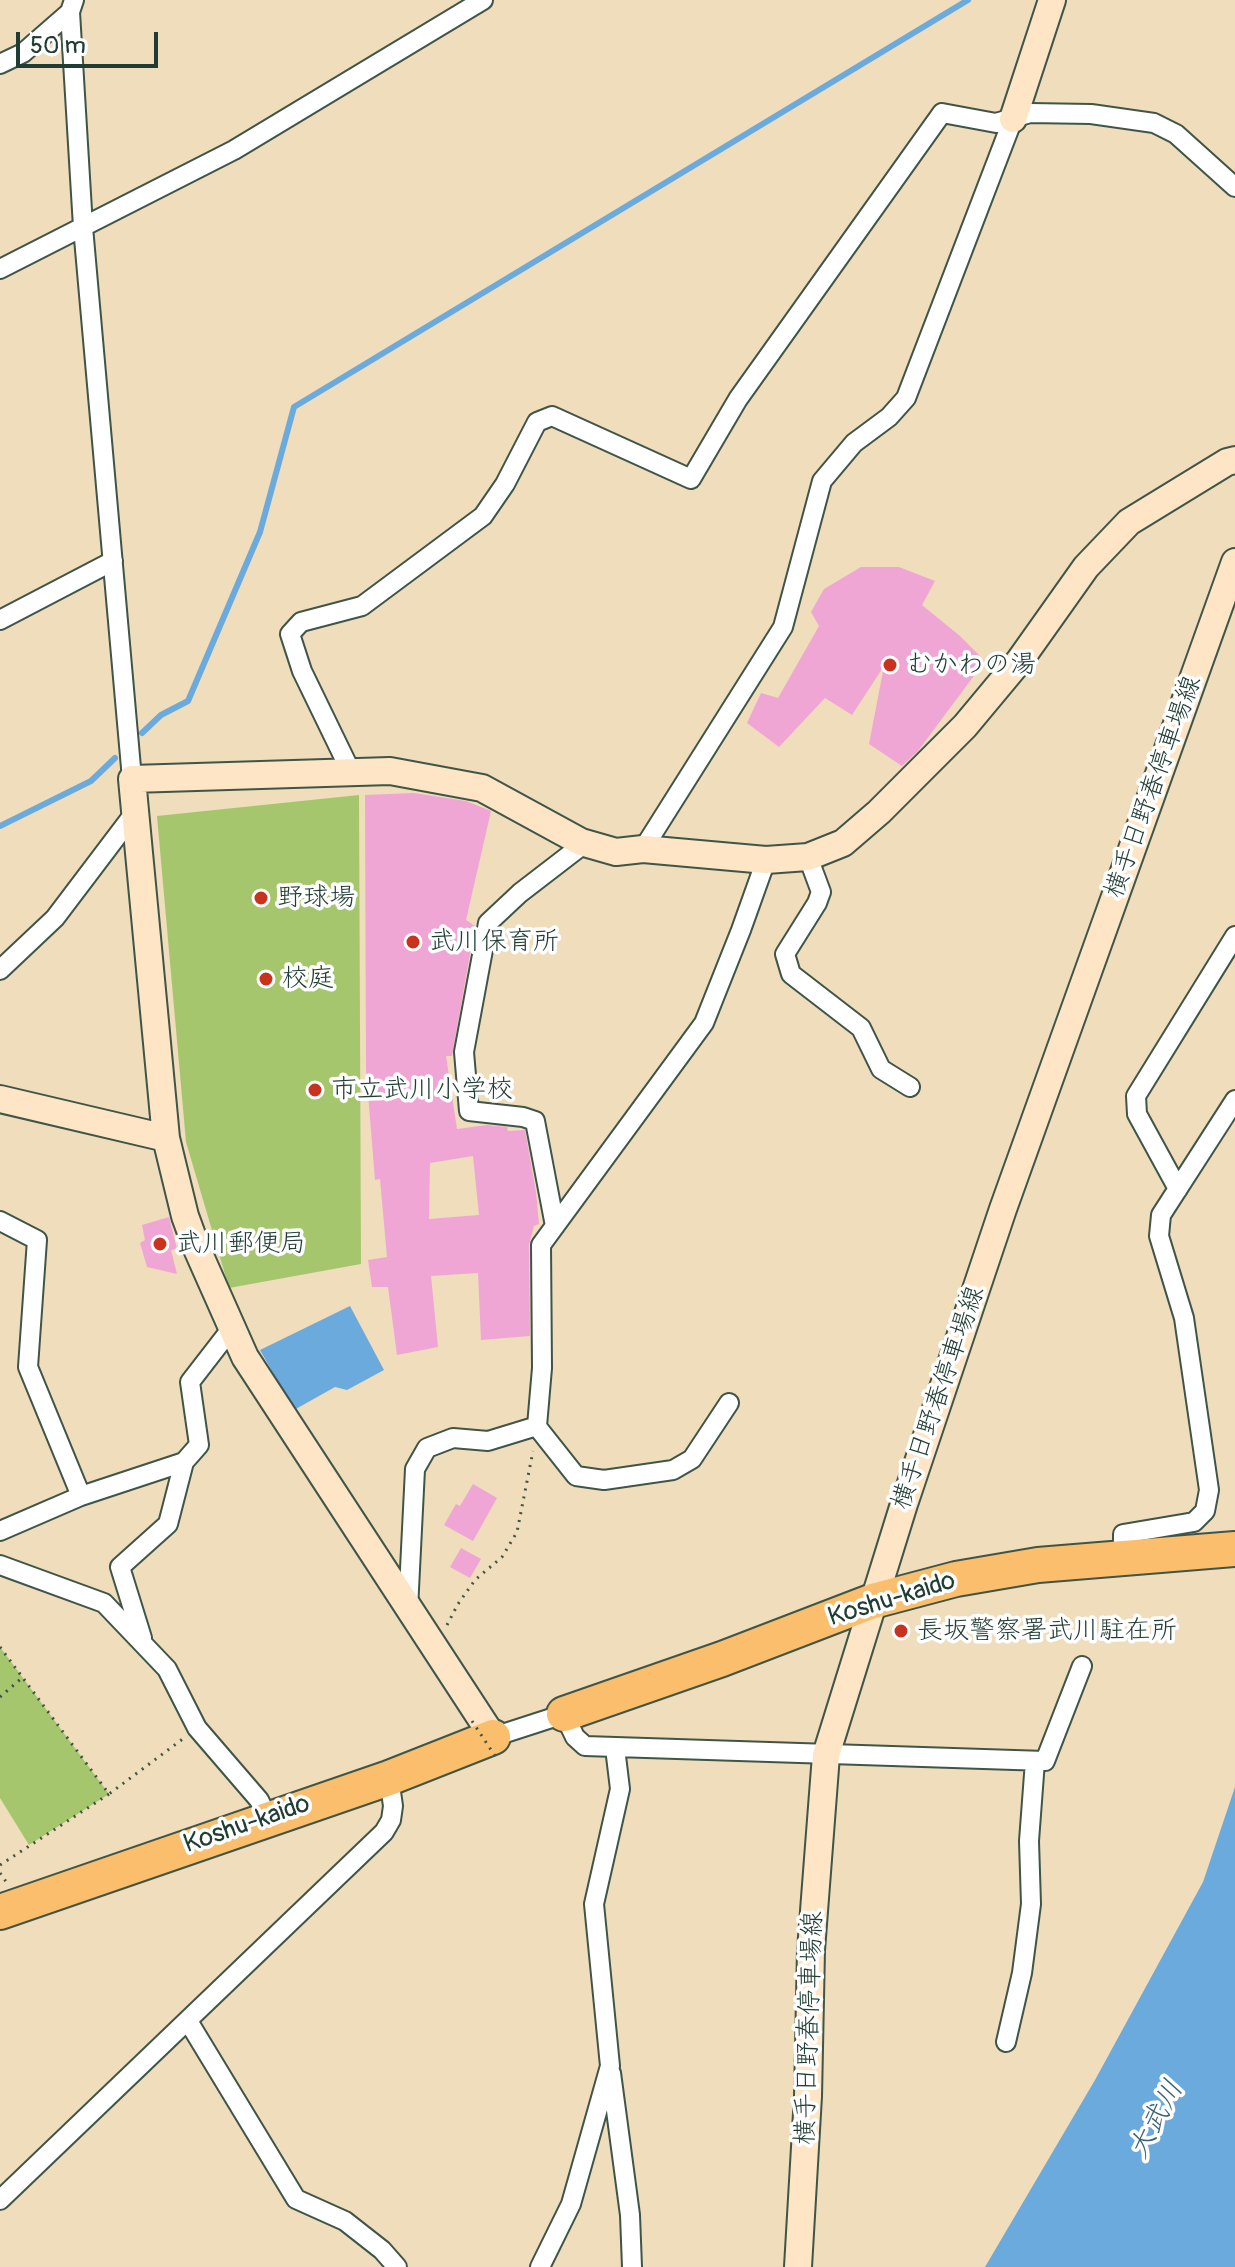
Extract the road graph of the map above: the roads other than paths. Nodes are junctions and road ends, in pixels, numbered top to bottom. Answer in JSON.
{"nodes":[{"id":1,"x":483,"y":0,"type":"edge"},
{"id":2,"x":1052,"y":0,"type":"edge"},
{"id":3,"x":72,"y":6,"type":"edge"},
{"id":4,"x":0,"y":64,"type":"edge"},
{"id":5,"x":1013,"y":119,"type":"junction"},
{"id":6,"x":1235,"y":187,"type":"edge"},
{"id":7,"x":83,"y":227,"type":"junction"},
{"id":8,"x":0,"y":269,"type":"edge"},
{"id":9,"x":1235,"y":460,"type":"edge"},
{"id":10,"x":113,"y":561,"type":"junction"},
{"id":11,"x":1235,"y":562,"type":"edge"},
{"id":12,"x":0,"y":620,"type":"edge"},
{"id":13,"x":351,"y":772,"type":"junction"},
{"id":14,"x":132,"y":779,"type":"junction"},
{"id":15,"x":133,"y":815,"type":"junction"},
{"id":16,"x":585,"y":843,"type":"junction"},
{"id":17,"x":643,"y":849,"type":"junction"},
{"id":18,"x":808,"y":857,"type":"junction"},
{"id":19,"x":766,"y":860,"type":"junction"},
{"id":20,"x":1235,"y":936,"type":"edge"},
{"id":21,"x":0,"y":970,"type":"edge"},
{"id":22,"x":910,"y":1087,"type":"dead end"},
{"id":23,"x":0,"y":1099,"type":"edge"},
{"id":24,"x":1235,"y":1100,"type":"edge"},
{"id":25,"x":166,"y":1138,"type":"junction"},
{"id":26,"x":1178,"y":1189,"type":"junction"},
{"id":27,"x":0,"y":1221,"type":"edge"},
{"id":28,"x":555,"y":1226,"type":"junction"},
{"id":29,"x":231,"y":1329,"type":"junction"},
{"id":30,"x":729,"y":1403,"type":"dead end"},
{"id":31,"x":538,"y":1428,"type":"road end"},
{"id":32,"x":184,"y":1462,"type":"junction"},
{"id":33,"x":81,"y":1496,"type":"junction"},
{"id":34,"x":0,"y":1531,"type":"edge"},
{"id":35,"x":1225,"y":1550,"type":"edge"},
{"id":36,"x":1123,"y":1558,"type":"junction"},
{"id":37,"x":0,"y":1565,"type":"edge"},
{"id":38,"x":873,"y":1601,"type":"junction"},
{"id":39,"x":408,"y":1609,"type":"junction"},
{"id":40,"x":144,"y":1642,"type":"junction"},
{"id":41,"x":1082,"y":1666,"type":"dead end"},
{"id":42,"x":564,"y":1714,"type":"junction"},
{"id":43,"x":487,"y":1739,"type":"junction"},
{"id":44,"x":615,"y":1748,"type":"junction"},
{"id":45,"x":826,"y":1755,"type":"junction"},
{"id":46,"x":1035,"y":1761,"type":"junction"},
{"id":47,"x":389,"y":1778,"type":"junction"},
{"id":48,"x":268,"y":1818,"type":"junction"},
{"id":49,"x":0,"y":1912,"type":"edge"},
{"id":50,"x":188,"y":2021,"type":"junction"},
{"id":51,"x":1006,"y":2042,"type":"dead end"},
{"id":52,"x":610,"y":2066,"type":"junction"},
{"id":53,"x":0,"y":2200,"type":"edge"},
{"id":54,"x":397,"y":2267,"type":"edge"},
{"id":55,"x":540,"y":2267,"type":"edge"},
{"id":56,"x":632,"y":2267,"type":"edge"},
{"id":57,"x":798,"y":2267,"type":"edge"}],
"edges":[{"from":1,"to":7,"type":"street"},
{"from":2,"to":5,"type":"street"},
{"from":3,"to":4,"type":"street"},
{"from":3,"to":7,"type":"street"},
{"from":5,"to":6,"type":"street"},
{"from":5,"to":13,"type":"street"},
{"from":5,"to":17,"type":"street"},
{"from":7,"to":8,"type":"street"},
{"from":7,"to":10,"type":"street"},
{"from":9,"to":18,"type":"street"},
{"from":10,"to":12,"type":"street"},
{"from":10,"to":14,"type":"street"},
{"from":11,"to":38,"type":"street","name":"横手日野春停車場線"},
{"from":13,"to":14,"type":"street"},
{"from":13,"to":16,"type":"street"},
{"from":14,"to":15,"type":"street"},
{"from":15,"to":21,"type":"street"},
{"from":15,"to":25,"type":"street"},
{"from":16,"to":17,"type":"street"},
{"from":16,"to":28,"type":"street"},
{"from":17,"to":19,"type":"street"},
{"from":18,"to":19,"type":"street"},
{"from":18,"to":22,"type":"street"},
{"from":19,"to":28,"type":"street"},
{"from":20,"to":26,"type":"street"},
{"from":23,"to":25,"type":"street"},
{"from":24,"to":26,"type":"street"},
{"from":25,"to":29,"type":"street"},
{"from":26,"to":36,"type":"street"},
{"from":27,"to":33,"type":"street"},
{"from":28,"to":39,"type":"street"},
{"from":29,"to":32,"type":"street"},
{"from":29,"to":39,"type":"street"},
{"from":30,"to":31,"type":"street"},
{"from":32,"to":33,"type":"street"},
{"from":32,"to":40,"type":"street"},
{"from":33,"to":34,"type":"street"},
{"from":35,"to":36,"type":"highway","name":"Koshu-kaido"},
{"from":36,"to":38,"type":"highway","name":"Koshu-kaido"},
{"from":37,"to":40,"type":"street"},
{"from":38,"to":42,"type":"highway","name":"Koshu-kaido"},
{"from":38,"to":45,"type":"street","name":"横手日野春停車場線"},
{"from":39,"to":43,"type":"street"},
{"from":40,"to":48,"type":"street"},
{"from":41,"to":46,"type":"street"},
{"from":42,"to":43,"type":"street"},
{"from":42,"to":44,"type":"street"},
{"from":43,"to":47,"type":"highway","name":"Koshu-kaido"},
{"from":44,"to":45,"type":"street"},
{"from":44,"to":52,"type":"street"},
{"from":45,"to":46,"type":"street"},
{"from":45,"to":57,"type":"street","name":"横手日野春停車場線"},
{"from":46,"to":51,"type":"street"},
{"from":47,"to":48,"type":"highway","name":"Koshu-kaido"},
{"from":47,"to":50,"type":"street"},
{"from":48,"to":49,"type":"highway","name":"Koshu-kaido"},
{"from":50,"to":53,"type":"street"},
{"from":50,"to":54,"type":"street"},
{"from":52,"to":55,"type":"street"},
{"from":52,"to":56,"type":"street"}]}
